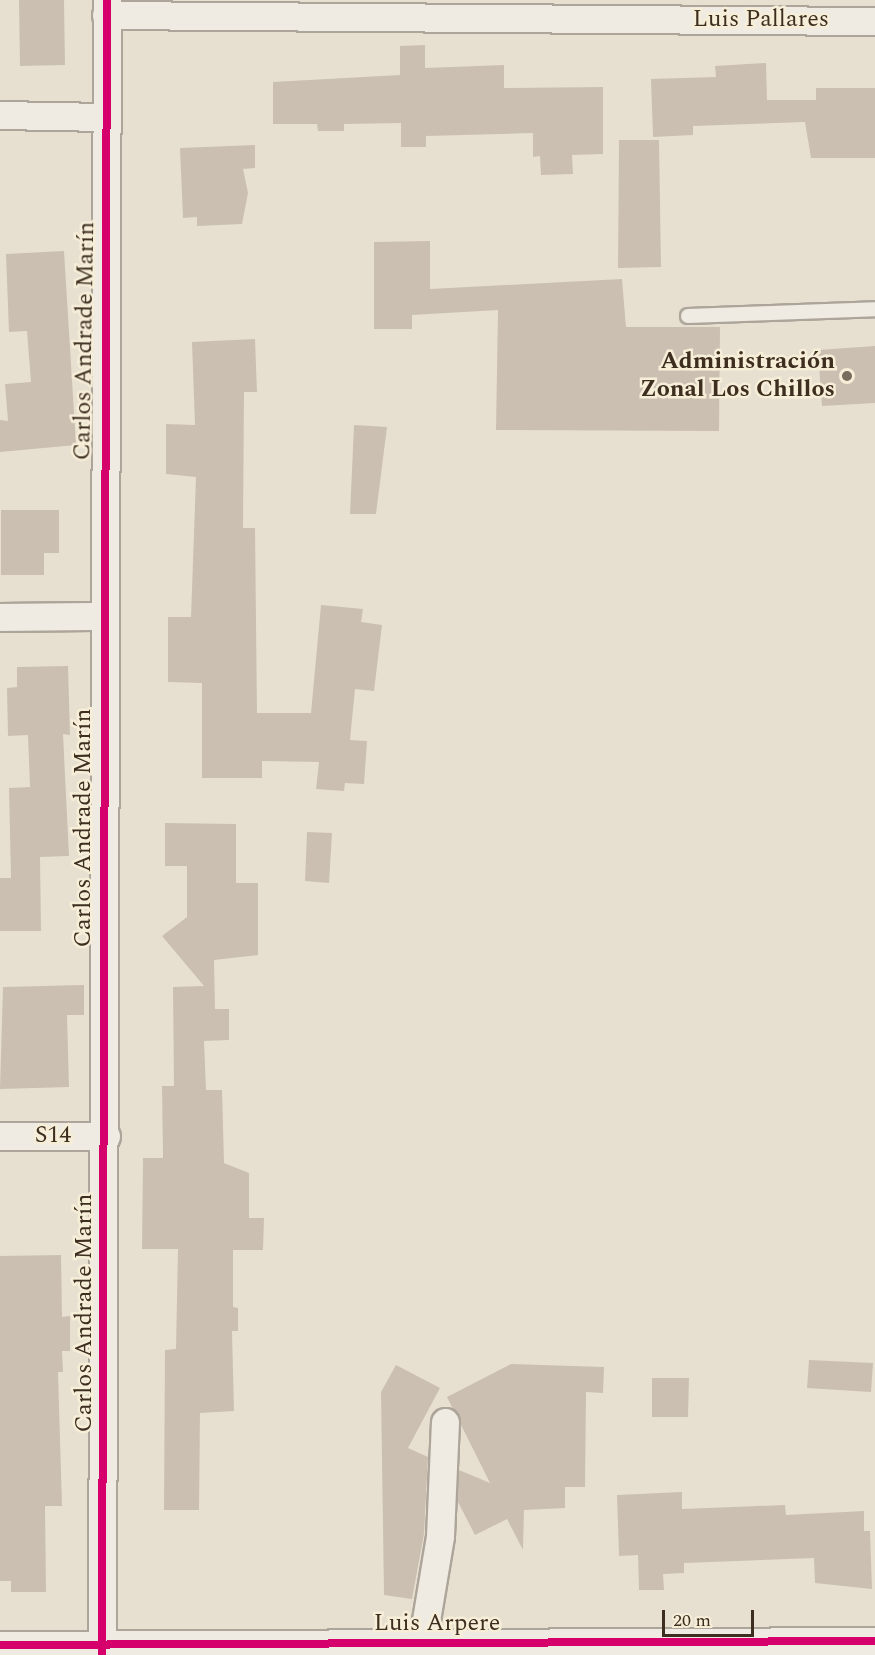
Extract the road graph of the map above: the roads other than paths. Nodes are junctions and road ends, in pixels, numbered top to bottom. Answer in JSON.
{"nodes":[{"id":1,"x":106,"y":8,"type":"edge"},
{"id":2,"x":875,"y":21,"type":"edge"},
{"id":3,"x":0,"y":115,"type":"edge"},
{"id":4,"x":107,"y":117,"type":"junction"},
{"id":5,"x":875,"y":309,"type":"edge"},
{"id":6,"x":688,"y":316,"type":"dead end"},
{"id":7,"x":102,"y":616,"type":"junction"},
{"id":8,"x":0,"y":617,"type":"edge"},
{"id":9,"x":0,"y":1136,"type":"edge"},
{"id":10,"x":106,"y":1136,"type":"junction"},
{"id":11,"x":445,"y":1422,"type":"dead end"},
{"id":12,"x":875,"y":1641,"type":"edge"},
{"id":13,"x":422,"y":1644,"type":"junction"},
{"id":14,"x":0,"y":1645,"type":"edge"},
{"id":15,"x":102,"y":1650,"type":"edge"}],
"edges":[{"from":1,"to":2,"type":"street","name":"Luis Pallares"},
{"from":1,"to":4,"type":"street","name":"Carlos Andrade Marín"},
{"from":3,"to":4,"type":"street"},
{"from":4,"to":7,"type":"street","name":"Carlos Andrade Marín"},
{"from":5,"to":6,"type":"lane"},
{"from":7,"to":8,"type":"street"},
{"from":7,"to":10,"type":"street","name":"Carlos Andrade Marín"},
{"from":9,"to":10,"type":"street","name":"S14"},
{"from":10,"to":15,"type":"street","name":"Carlos Andrade Marín"},
{"from":11,"to":13,"type":"street"},
{"from":12,"to":13,"type":"street","name":"Luis Arpere"},
{"from":13,"to":15,"type":"street","name":"Luis Arpere"},
{"from":14,"to":15,"type":"street","name":"Luis Arpere"}]}
